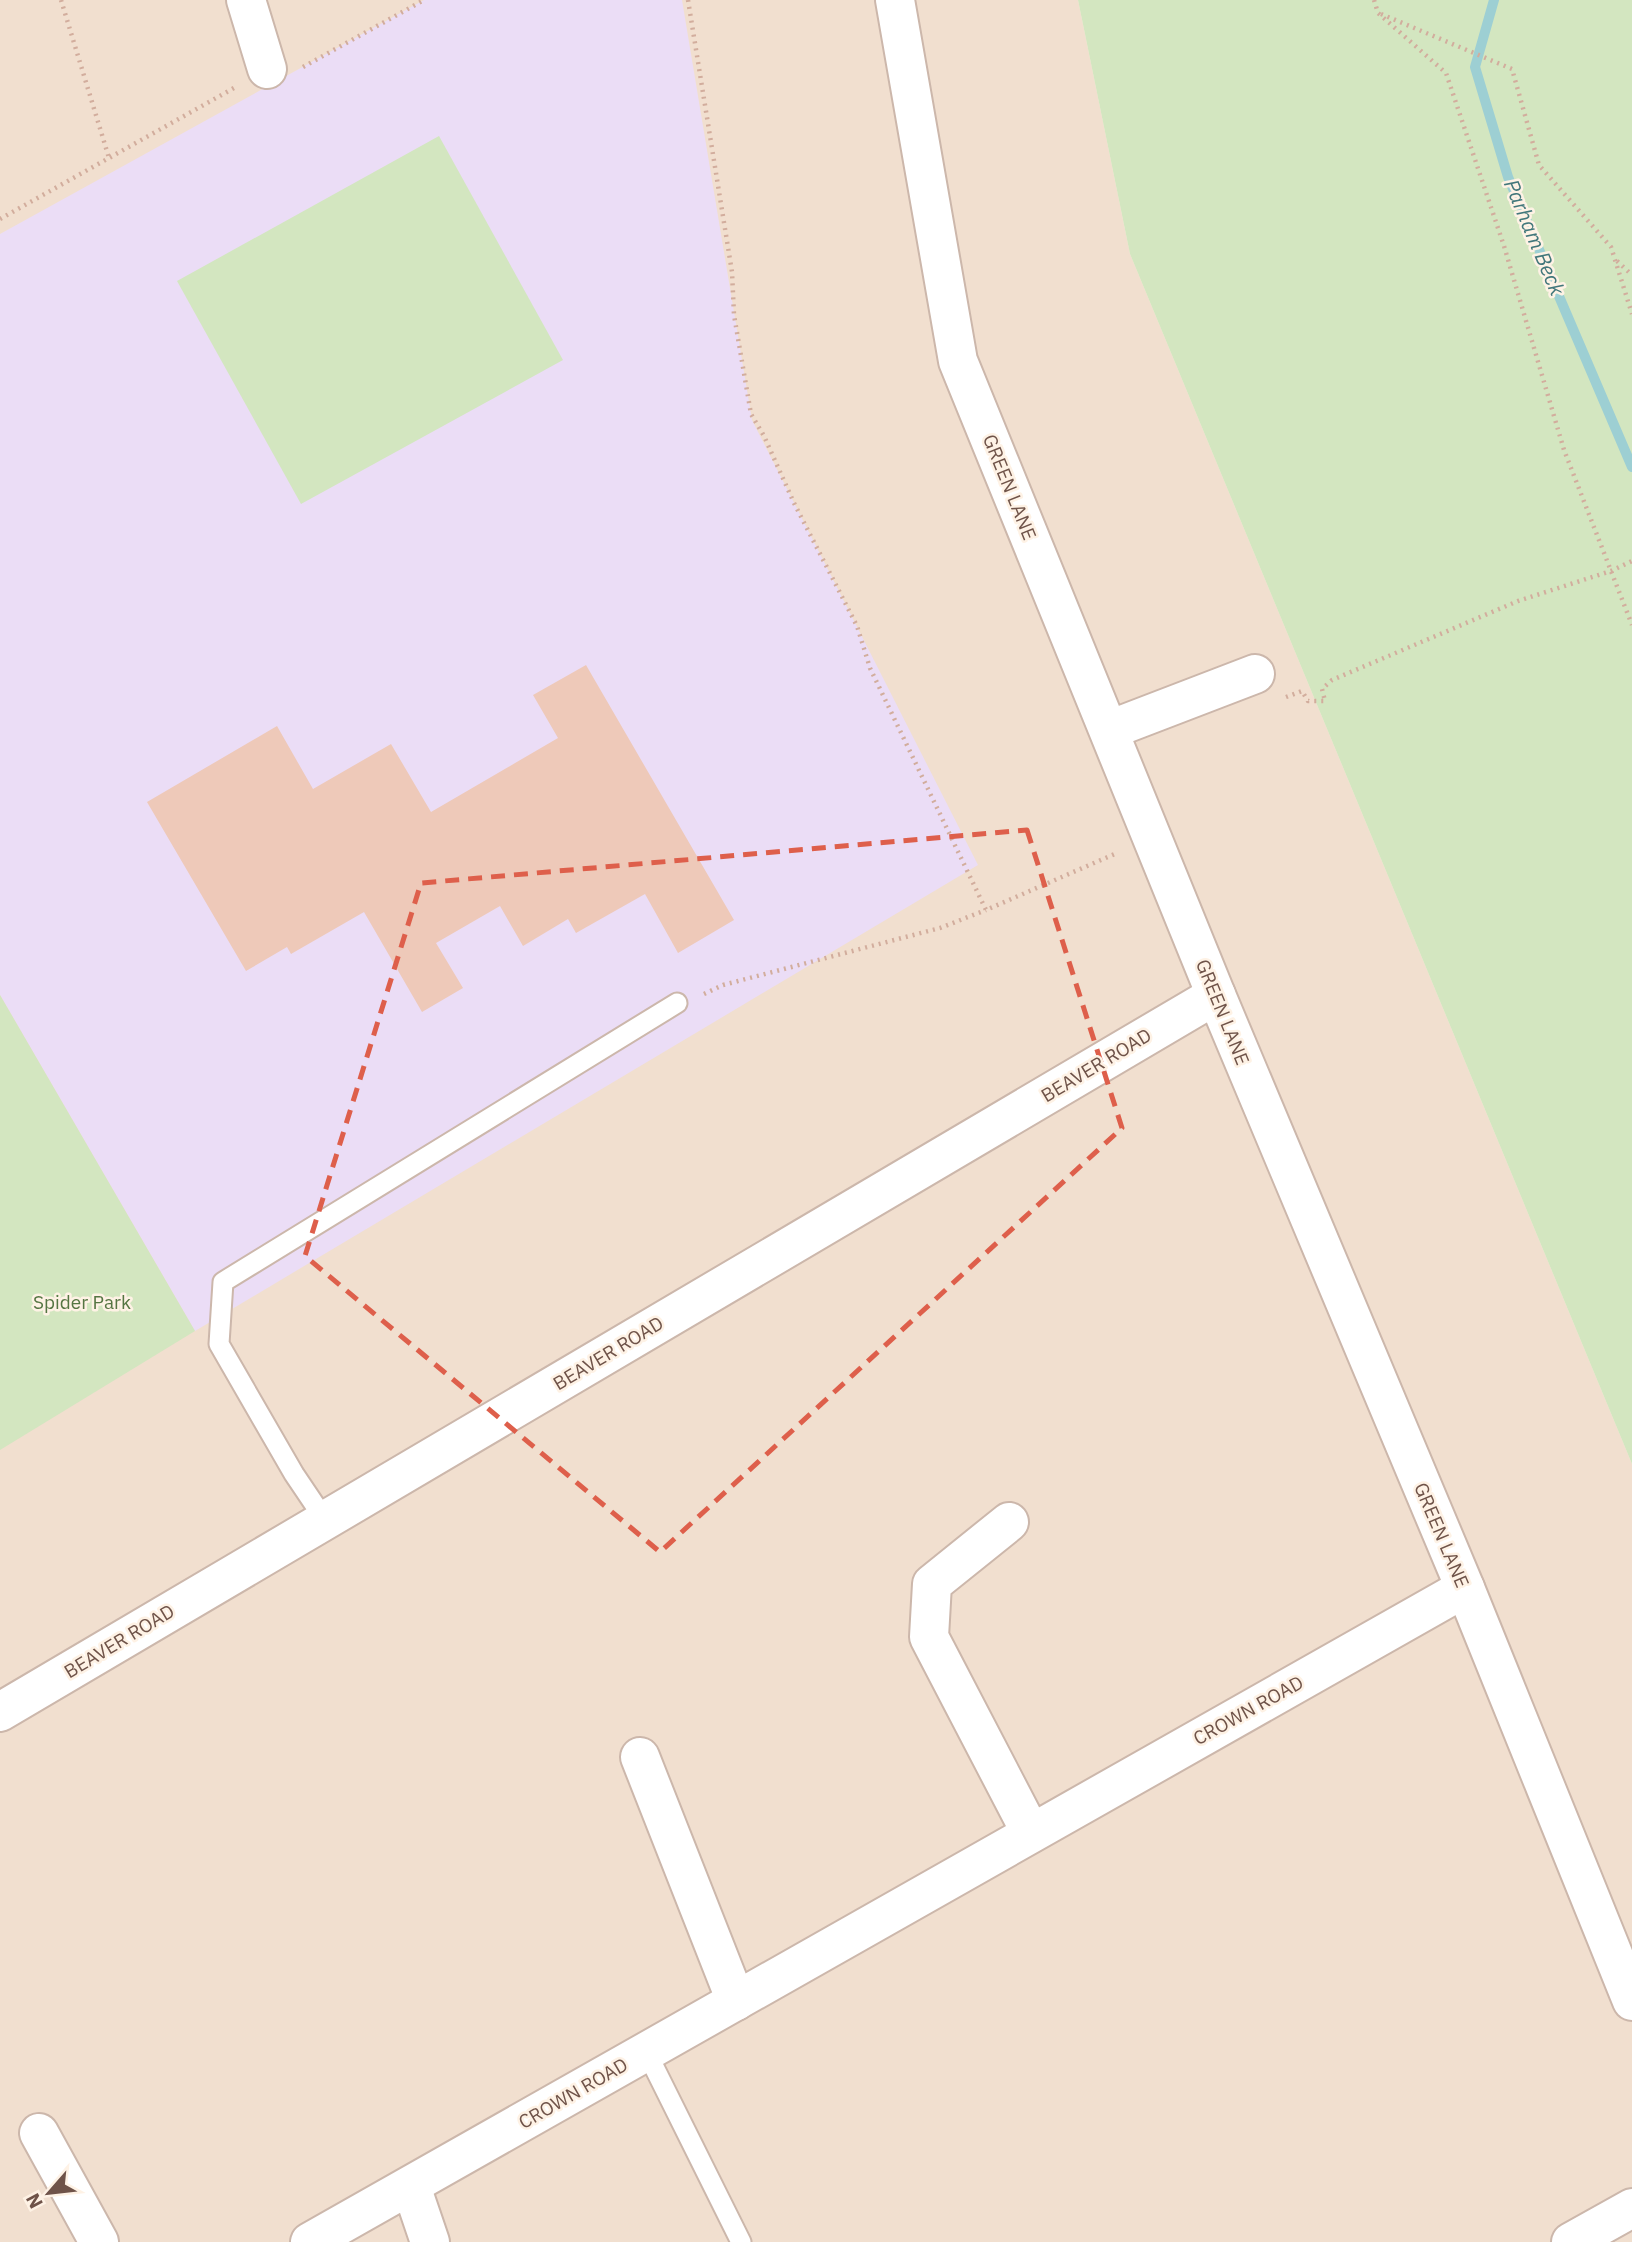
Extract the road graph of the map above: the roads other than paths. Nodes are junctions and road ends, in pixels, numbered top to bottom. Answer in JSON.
{"nodes":[{"id":1,"x":246,"y":0,"type":"edge"},
{"id":2,"x":895,"y":0,"type":"edge"},
{"id":3,"x":267,"y":69,"type":"road end"},
{"id":4,"x":1266,"y":687,"type":"road end"},
{"id":5,"x":1109,"y":730,"type":"junction"},
{"id":6,"x":1216,"y":995,"type":"junction"},
{"id":7,"x":677,"y":1003,"type":"road end"},
{"id":8,"x":325,"y":1520,"type":"junction"},
{"id":9,"x":1009,"y":1522,"type":"dead end"},
{"id":10,"x":1465,"y":1588,"type":"junction"},
{"id":11,"x":0,"y":1712,"type":"edge"},
{"id":12,"x":640,"y":1757,"type":"dead end"},
{"id":13,"x":1031,"y":1833,"type":"junction"},
{"id":14,"x":736,"y":2001,"type":"junction"},
{"id":15,"x":1632,"y":2001,"type":"edge"},
{"id":16,"x":646,"y":2051,"type":"junction"},
{"id":17,"x":39,"y":2133,"type":"dead end"},
{"id":18,"x":411,"y":2186,"type":"junction"},
{"id":19,"x":1632,"y":2208,"type":"edge"},
{"id":20,"x":99,"y":2242,"type":"edge"},
{"id":21,"x":310,"y":2242,"type":"edge"},
{"id":22,"x":430,"y":2242,"type":"edge"},
{"id":23,"x":741,"y":2242,"type":"edge"},
{"id":24,"x":1572,"y":2242,"type":"edge"}],
"edges":[{"from":1,"to":3,"type":"street"},
{"from":2,"to":5,"type":"street","name":"GREEN LANE"},
{"from":4,"to":5,"type":"street"},
{"from":5,"to":6,"type":"street","name":"GREEN LANE"},
{"from":6,"to":8,"type":"street","name":"BEAVER ROAD"},
{"from":6,"to":10,"type":"street","name":"GREEN LANE"},
{"from":7,"to":8,"type":"lane"},
{"from":8,"to":11,"type":"street","name":"BEAVER ROAD"},
{"from":9,"to":13,"type":"street"},
{"from":10,"to":13,"type":"street","name":"CROWN ROAD"},
{"from":10,"to":15,"type":"street","name":"GREEN LANE"},
{"from":12,"to":14,"type":"street"},
{"from":13,"to":14,"type":"street","name":"CROWN ROAD"},
{"from":14,"to":16,"type":"street","name":"CROWN ROAD"},
{"from":16,"to":18,"type":"street","name":"CROWN ROAD"},
{"from":16,"to":23,"type":"lane"},
{"from":17,"to":20,"type":"street"},
{"from":18,"to":21,"type":"street","name":"CROWN ROAD"},
{"from":18,"to":22,"type":"street"},
{"from":19,"to":24,"type":"street"}]}
